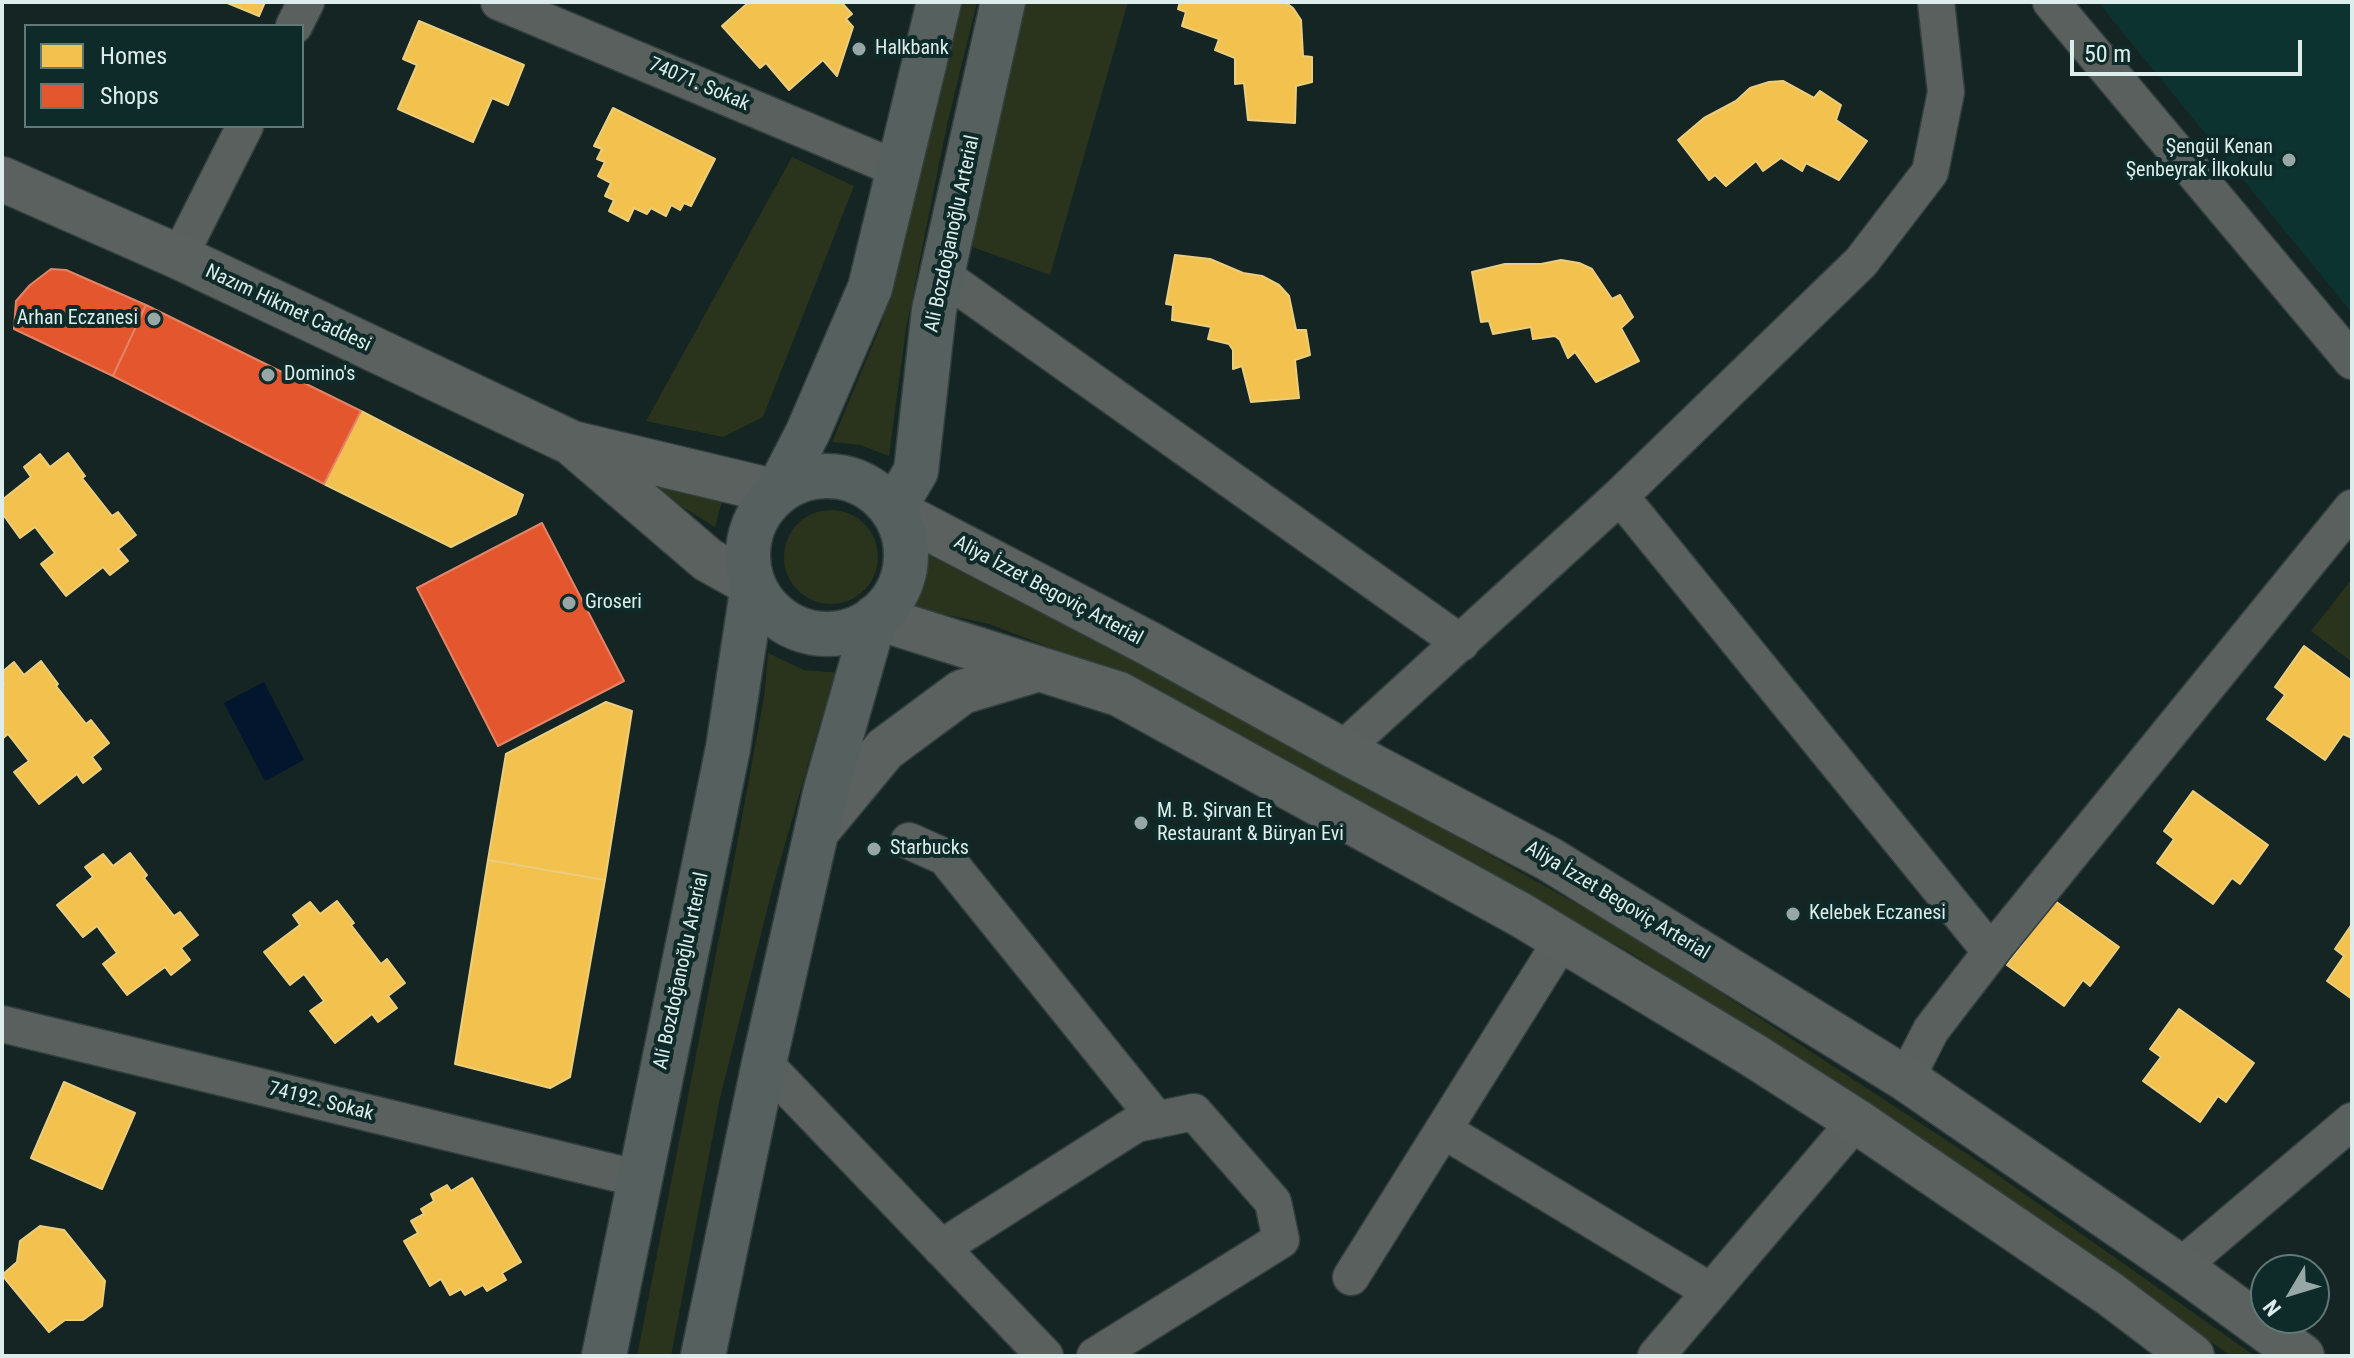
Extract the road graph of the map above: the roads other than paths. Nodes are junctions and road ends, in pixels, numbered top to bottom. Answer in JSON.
{"nodes":[{"id":1,"x":306,"y":2,"type":"edge"},
{"id":2,"x":499,"y":2,"type":"edge"},
{"id":3,"x":939,"y":2,"type":"edge"},
{"id":4,"x":1003,"y":2,"type":"edge"},
{"id":5,"x":1936,"y":2,"type":"edge"},
{"id":6,"x":2067,"y":8,"type":"edge"},
{"id":7,"x":295,"y":24,"type":"edge"},
{"id":8,"x":244,"y":128,"type":"edge"},
{"id":9,"x":898,"y":169,"type":"junction"},
{"id":10,"x":2,"y":179,"type":"edge"},
{"id":11,"x":179,"y":257,"type":"junction"},
{"id":12,"x":942,"y":275,"type":"junction"},
{"id":13,"x":2350,"y":354,"type":"edge"},
{"id":14,"x":572,"y":443,"type":"junction"},
{"id":15,"x":777,"y":492,"type":"junction"},
{"id":16,"x":1620,"y":496,"type":"junction"},
{"id":17,"x":2352,"y":508,"type":"edge"},
{"id":18,"x":893,"y":510,"type":"junction"},
{"id":19,"x":753,"y":585,"type":"junction"},
{"id":20,"x":875,"y":617,"type":"junction"},
{"id":21,"x":1461,"y":643,"type":"junction"},
{"id":22,"x":1039,"y":669,"type":"junction"},
{"id":23,"x":1342,"y":750,"type":"junction"},
{"id":24,"x":817,"y":831,"type":"junction"},
{"id":25,"x":909,"y":841,"type":"dead end"},
{"id":26,"x":1562,"y":940,"type":"junction"},
{"id":27,"x":1991,"y":952,"type":"junction"},
{"id":28,"x":2,"y":1024,"type":"edge"},
{"id":29,"x":764,"y":1063,"type":"junction"},
{"id":30,"x":1906,"y":1079,"type":"junction"},
{"id":31,"x":1157,"y":1120,"type":"junction"},
{"id":32,"x":1856,"y":1121,"type":"junction"},
{"id":33,"x":2352,"y":1121,"type":"edge"},
{"id":34,"x":1443,"y":1130,"type":"junction"},
{"id":35,"x":640,"y":1179,"type":"junction"},
{"id":36,"x":941,"y":1248,"type":"junction"},
{"id":37,"x":2180,"y":1267,"type":"junction"},
{"id":38,"x":1351,"y":1277,"type":"dead end"},
{"id":39,"x":1710,"y":1291,"type":"junction"},
{"id":40,"x":604,"y":1356,"type":"edge"},
{"id":41,"x":703,"y":1356,"type":"edge"},
{"id":42,"x":1045,"y":1356,"type":"edge"},
{"id":43,"x":1095,"y":1356,"type":"edge"},
{"id":44,"x":1656,"y":1356,"type":"edge"},
{"id":45,"x":2192,"y":1356,"type":"edge"},
{"id":46,"x":2302,"y":1356,"type":"edge"}],
"edges":[{"from":1,"to":7,"type":"street"},
{"from":2,"to":9,"type":"street","name":"74071. Sokak"},
{"from":3,"to":9,"type":"main road"},
{"from":4,"to":12,"type":"main road","name":"Ali Bozdoğanoğlu Arterial"},
{"from":5,"to":16,"type":"street"},
{"from":6,"to":13,"type":"street"},
{"from":8,"to":11,"type":"street"},
{"from":9,"to":15,"type":"main road"},
{"from":10,"to":11,"type":"main road","name":"Nazım Hikmet Caddesi"},
{"from":11,"to":14,"type":"main road","name":"Nazım Hikmet Caddesi"},
{"from":12,"to":18,"type":"main road","name":"Ali Bozdoğanoğlu Arterial"},
{"from":12,"to":21,"type":"street"},
{"from":14,"to":15,"type":"main road"},
{"from":14,"to":19,"type":"main road"},
{"from":15,"to":18,"type":"main road"},
{"from":15,"to":19,"type":"main road"},
{"from":16,"to":21,"type":"street"},
{"from":16,"to":27,"type":"street"},
{"from":17,"to":27,"type":"street"},
{"from":18,"to":20,"type":"main road"},
{"from":18,"to":23,"type":"main road","name":"Aliya İzzet Begoviç Arterial"},
{"from":19,"to":20,"type":"main road"},
{"from":19,"to":35,"type":"main road","name":"Ali Bozdoğanoğlu Arterial"},
{"from":20,"to":22,"type":"main road"},
{"from":20,"to":24,"type":"main road"},
{"from":21,"to":23,"type":"street"},
{"from":22,"to":24,"type":"main road"},
{"from":22,"to":26,"type":"main road"},
{"from":23,"to":30,"type":"main road","name":"Aliya İzzet Begoviç Arterial"},
{"from":24,"to":29,"type":"main road"},
{"from":25,"to":31,"type":"street"},
{"from":26,"to":32,"type":"main road"},
{"from":26,"to":34,"type":"street"},
{"from":27,"to":30,"type":"street"},
{"from":28,"to":35,"type":"street","name":"74192. Sokak"},
{"from":29,"to":36,"type":"street"},
{"from":29,"to":41,"type":"main road"},
{"from":30,"to":37,"type":"main road","name":"Aliya İzzet Begoviç Arterial"},
{"from":31,"to":36,"type":"street"},
{"from":31,"to":43,"type":"street"},
{"from":32,"to":39,"type":"street"},
{"from":32,"to":45,"type":"main road"},
{"from":33,"to":37,"type":"street"},
{"from":34,"to":38,"type":"street"},
{"from":34,"to":39,"type":"street"},
{"from":35,"to":40,"type":"main road","name":"Ali Bozdoğanoğlu Arterial"},
{"from":36,"to":42,"type":"street"},
{"from":37,"to":46,"type":"main road","name":"Aliya İzzet Begoviç Arterial"},
{"from":39,"to":44,"type":"street"}]}
